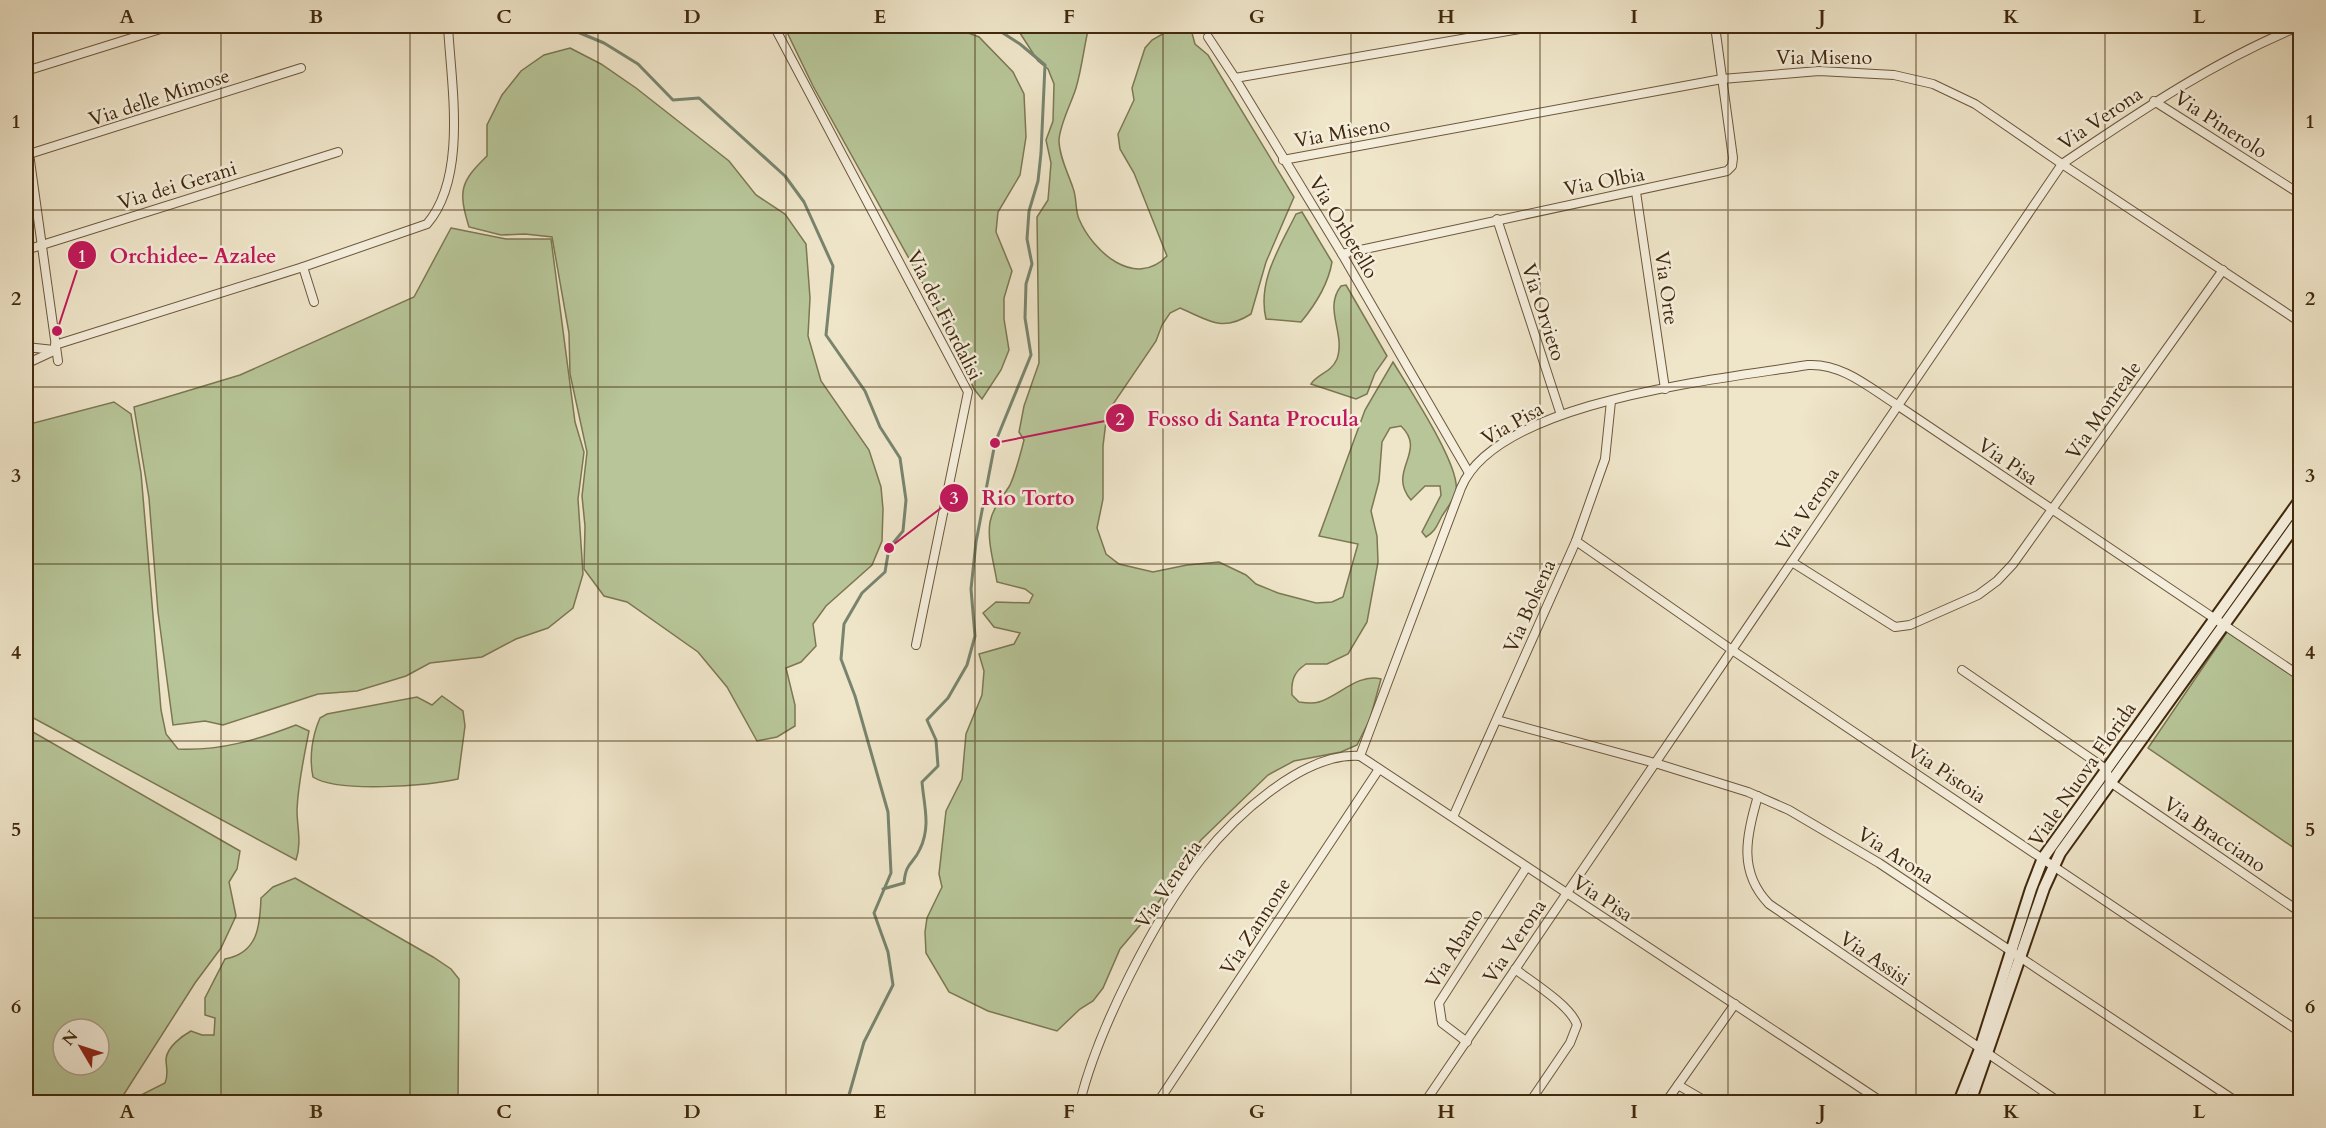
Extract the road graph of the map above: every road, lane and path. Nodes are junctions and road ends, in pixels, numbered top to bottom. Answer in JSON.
{"nodes":[{"id":1,"x":171,"y":26,"type":"edge"},
{"id":2,"x":448,"y":26,"type":"edge"},
{"id":3,"x":774,"y":26,"type":"edge"},
{"id":4,"x":1537,"y":26,"type":"edge"},
{"id":5,"x":1715,"y":26,"type":"edge"},
{"id":6,"x":2301,"y":26,"type":"edge"},
{"id":7,"x":1208,"y":37,"type":"dead end"},
{"id":8,"x":301,"y":68,"type":"dead end"},
{"id":9,"x":26,"y":71,"type":"edge"},
{"id":10,"x":1235,"y":78,"type":"junction"},
{"id":11,"x":1722,"y":79,"type":"junction"},
{"id":12,"x":2154,"y":101,"type":"junction"},
{"id":13,"x":26,"y":132,"type":"edge"},
{"id":14,"x":338,"y":152,"type":"dead end"},
{"id":15,"x":27,"y":154,"type":"edge"},
{"id":16,"x":1283,"y":160,"type":"junction"},
{"id":17,"x":2061,"y":164,"type":"junction"},
{"id":18,"x":1636,"y":192,"type":"junction"},
{"id":19,"x":2301,"y":194,"type":"edge"},
{"id":20,"x":1497,"y":219,"type":"junction"},
{"id":21,"x":41,"y":245,"type":"junction"},
{"id":22,"x":26,"y":250,"type":"edge"},
{"id":23,"x":1342,"y":254,"type":"junction"},
{"id":24,"x":303,"y":267,"type":"junction"},
{"id":25,"x":2223,"y":270,"type":"junction"},
{"id":26,"x":314,"y":302,"type":"dead end"},
{"id":27,"x":2301,"y":322,"type":"edge"},
{"id":28,"x":26,"y":347,"type":"edge"},
{"id":29,"x":55,"y":348,"type":"junction"},
{"id":30,"x":58,"y":361,"type":"dead end"},
{"id":31,"x":26,"y":364,"type":"edge"},
{"id":32,"x":1665,"y":389,"type":"junction"},
{"id":33,"x":1611,"y":401,"type":"junction"},
{"id":34,"x":1897,"y":405,"type":"junction"},
{"id":35,"x":1561,"y":415,"type":"junction"},
{"id":36,"x":1468,"y":473,"type":"junction"},
{"id":37,"x":2301,"y":500,"type":"edge"},
{"id":38,"x":2051,"y":511,"type":"junction"},
{"id":39,"x":2301,"y":519,"type":"edge"},
{"id":40,"x":1576,"y":542,"type":"junction"},
{"id":41,"x":1792,"y":562,"type":"junction"},
{"id":42,"x":2219,"y":622,"type":"junction"},
{"id":43,"x":916,"y":645,"type":"dead end"},
{"id":44,"x":1732,"y":650,"type":"junction"},
{"id":45,"x":1962,"y":670,"type":"dead end"},
{"id":46,"x":2301,"y":676,"type":"edge"},
{"id":47,"x":1497,"y":720,"type":"junction"},
{"id":48,"x":2149,"y":720,"type":"junction"},
{"id":49,"x":1360,"y":756,"type":"junction"},
{"id":50,"x":1655,"y":763,"type":"junction"},
{"id":51,"x":1379,"y":769,"type":"junction"},
{"id":52,"x":2106,"y":769,"type":"junction"},
{"id":53,"x":2110,"y":782,"type":"junction"},
{"id":54,"x":1758,"y":796,"type":"junction"},
{"id":55,"x":1452,"y":817,"type":"junction"},
{"id":56,"x":2043,"y":858,"type":"junction"},
{"id":57,"x":2054,"y":864,"type":"junction"},
{"id":58,"x":1526,"y":868,"type":"junction"},
{"id":59,"x":1566,"y":893,"type":"junction"},
{"id":60,"x":2301,"y":912,"type":"edge"},
{"id":61,"x":2016,"y":955,"type":"junction"},
{"id":62,"x":1515,"y":969,"type":"junction"},
{"id":63,"x":1735,"y":1004,"type":"junction"},
{"id":64,"x":2301,"y":1032,"type":"edge"},
{"id":65,"x":1467,"y":1041,"type":"junction"},
{"id":66,"x":1984,"y":1052,"type":"junction"},
{"id":67,"x":1678,"y":1084,"type":"junction"},
{"id":68,"x":1080,"y":1102,"type":"edge"},
{"id":69,"x":1158,"y":1102,"type":"edge"},
{"id":70,"x":1425,"y":1102,"type":"edge"},
{"id":71,"x":1530,"y":1102,"type":"edge"},
{"id":72,"x":1666,"y":1102,"type":"edge"},
{"id":73,"x":1707,"y":1102,"type":"edge"},
{"id":74,"x":1882,"y":1102,"type":"edge"},
{"id":75,"x":1959,"y":1102,"type":"edge"},
{"id":76,"x":1970,"y":1102,"type":"edge"},
{"id":77,"x":2059,"y":1102,"type":"edge"},
{"id":78,"x":2237,"y":1102,"type":"edge"}],
"edges":[{"from":1,"to":9,"type":"street"},
{"from":2,"to":24,"type":"street"},
{"from":3,"to":43,"type":"street","name":"Via dei Fiordalisi"},
{"from":4,"to":10,"type":"street"},
{"from":5,"to":11,"type":"street","name":"Via Olbia"},
{"from":6,"to":12,"type":"street","name":"Via Verona"},
{"from":7,"to":10,"type":"street","name":"Via Orbetello"},
{"from":8,"to":15,"type":"street","name":"Via delle Mimose"},
{"from":10,"to":16,"type":"street","name":"Via Orbetello"},
{"from":11,"to":16,"type":"street","name":"Via Miseno"},
{"from":11,"to":17,"type":"street","name":"Via Miseno"},
{"from":11,"to":18,"type":"street","name":"Via Olbia"},
{"from":12,"to":17,"type":"street","name":"Via Verona"},
{"from":12,"to":19,"type":"street","name":"Via Pinerolo"},
{"from":13,"to":15,"type":"street"},
{"from":14,"to":21,"type":"street","name":"Via dei Gerani"},
{"from":15,"to":21,"type":"street"},
{"from":16,"to":23,"type":"street","name":"Via Orbetello"},
{"from":17,"to":25,"type":"street","name":"Via Miseno"},
{"from":17,"to":34,"type":"street","name":"Via Verona"},
{"from":18,"to":20,"type":"street","name":"Via Olbia"},
{"from":18,"to":32,"type":"street","name":"Via Orte"},
{"from":20,"to":23,"type":"street","name":"Via Olbia"},
{"from":20,"to":35,"type":"street","name":"Via Orvieto"},
{"from":21,"to":22,"type":"street","name":"Via dei Gerani"},
{"from":21,"to":29,"type":"street"},
{"from":23,"to":36,"type":"street","name":"Via Orbetello"},
{"from":24,"to":26,"type":"street"},
{"from":24,"to":29,"type":"street"},
{"from":25,"to":27,"type":"street","name":"Via Miseno"},
{"from":25,"to":38,"type":"street","name":"Via Monreale"},
{"from":28,"to":29,"type":"street"},
{"from":29,"to":30,"type":"street"},
{"from":29,"to":31,"type":"street"},
{"from":32,"to":33,"type":"street","name":"Via Pisa"},
{"from":32,"to":34,"type":"street","name":"Via Pisa"},
{"from":33,"to":35,"type":"street","name":"Via Pisa"},
{"from":33,"to":40,"type":"street","name":"Via Bolsena"},
{"from":34,"to":38,"type":"street","name":"Via Pisa"},
{"from":34,"to":41,"type":"street","name":"Via Verona"},
{"from":35,"to":36,"type":"street","name":"Via Pisa"},
{"from":36,"to":49,"type":"street","name":"Via Pisa"},
{"from":37,"to":42,"type":"street","name":"Viale Nuova Florida"},
{"from":38,"to":41,"type":"street","name":"Via Monreale"},
{"from":38,"to":42,"type":"street","name":"Via Pisa"},
{"from":39,"to":42,"type":"street","name":"Viale Nuova Florida"},
{"from":40,"to":44,"type":"street","name":"Via Pistoia"},
{"from":40,"to":47,"type":"street","name":"Via Bolsena"},
{"from":41,"to":44,"type":"street","name":"Via Verona"},
{"from":42,"to":46,"type":"street","name":"Via Pisa"},
{"from":42,"to":48,"type":"street","name":"Viale Nuova Florida"},
{"from":44,"to":50,"type":"street","name":"Via Verona"},
{"from":44,"to":56,"type":"street","name":"Via Pistoia"},
{"from":45,"to":52,"type":"street"},
{"from":47,"to":50,"type":"street","name":"Via Arona"},
{"from":47,"to":55,"type":"street","name":"Via Bolsena"},
{"from":48,"to":52,"type":"street","name":"Viale Nuova Florida"},
{"from":48,"to":53,"type":"street","name":"Viale Nuova Florida"},
{"from":49,"to":51,"type":"street","name":"Via Pisa"},
{"from":49,"to":68,"type":"street","name":"Via Venezia"},
{"from":50,"to":54,"type":"street","name":"Via Arona"},
{"from":50,"to":59,"type":"street","name":"Via Verona"},
{"from":51,"to":55,"type":"street","name":"Via Pisa"},
{"from":51,"to":69,"type":"street","name":"Via Zannone"},
{"from":52,"to":53,"type":"street"},
{"from":52,"to":56,"type":"street","name":"Viale Nuova Florida"},
{"from":53,"to":57,"type":"street","name":"Viale Nuova Florida"},
{"from":53,"to":60,"type":"street","name":"Via Bracciano"},
{"from":54,"to":61,"type":"street","name":"Via Arona"},
{"from":54,"to":66,"type":"street","name":"Via Assisi"},
{"from":55,"to":58,"type":"street","name":"Via Pisa"},
{"from":56,"to":57,"type":"street","name":"Via Pistoia"},
{"from":56,"to":61,"type":"street","name":"Viale Nuova Florida"},
{"from":57,"to":61,"type":"street","name":"Viale Nuova Florida"},
{"from":57,"to":64,"type":"street","name":"Via Pistoia"},
{"from":58,"to":59,"type":"street","name":"Via Pisa"},
{"from":58,"to":65,"type":"street","name":"Via Abano"},
{"from":59,"to":62,"type":"street","name":"Via Verona"},
{"from":59,"to":63,"type":"street","name":"Via Pisa"},
{"from":61,"to":66,"type":"street","name":"Viale Nuova Florida"},
{"from":61,"to":78,"type":"street","name":"Via Arona"},
{"from":62,"to":65,"type":"street","name":"Via Verona"},
{"from":62,"to":71,"type":"street"},
{"from":63,"to":67,"type":"street"},
{"from":63,"to":74,"type":"street","name":"Via Pisa"},
{"from":65,"to":70,"type":"street","name":"Via Verona"},
{"from":66,"to":75,"type":"street","name":"Viale Nuova Florida"},
{"from":66,"to":76,"type":"street","name":"Viale Nuova Florida"},
{"from":66,"to":77,"type":"street","name":"Via Assisi"},
{"from":67,"to":72,"type":"street"},
{"from":67,"to":73,"type":"street"}]}
